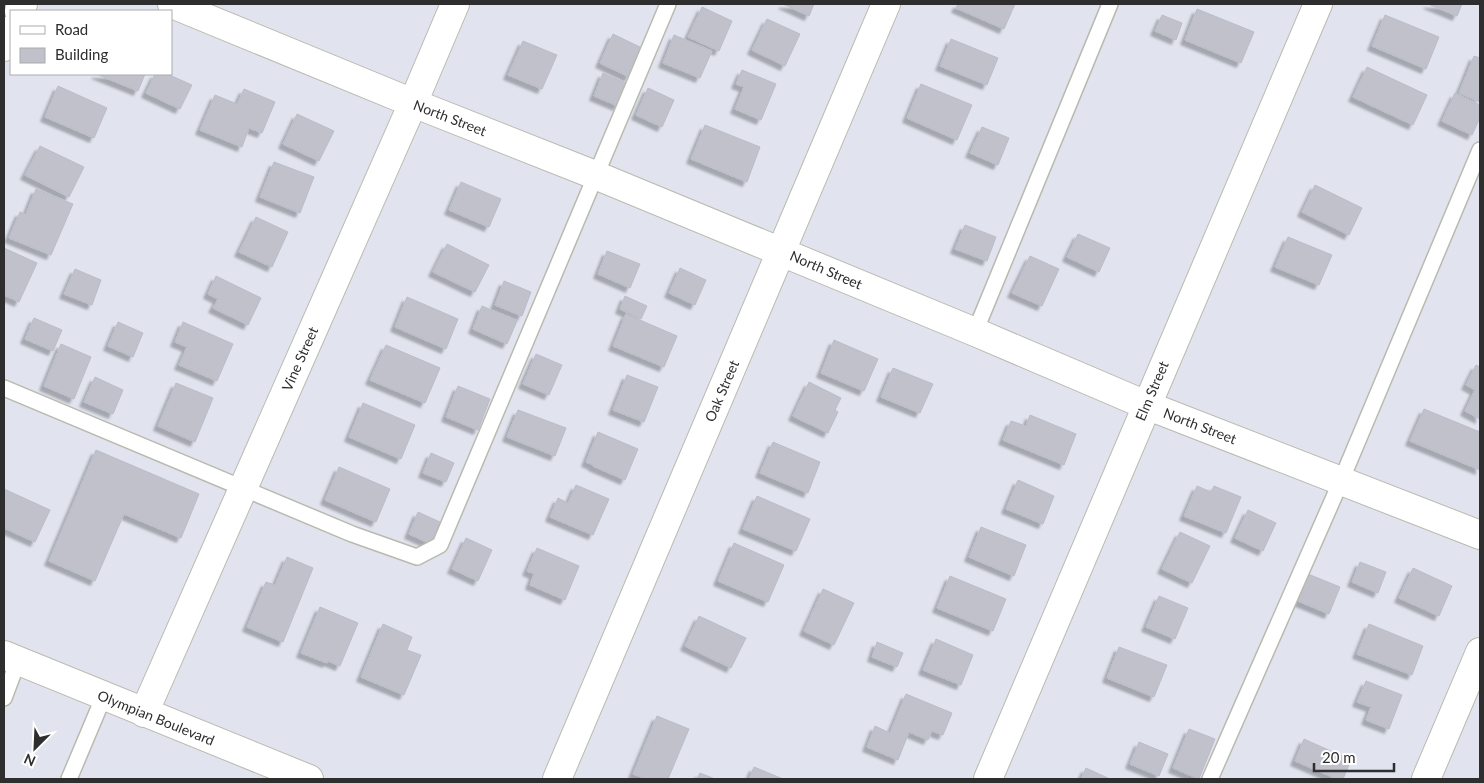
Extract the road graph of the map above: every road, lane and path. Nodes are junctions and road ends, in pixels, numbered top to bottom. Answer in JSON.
{"nodes":[{"id":1,"x":172,"y":4,"type":"edge"},
{"id":2,"x":455,"y":4,"type":"edge"},
{"id":3,"x":668,"y":4,"type":"edge"},
{"id":4,"x":886,"y":4,"type":"edge"},
{"id":5,"x":1110,"y":4,"type":"edge"},
{"id":6,"x":1318,"y":4,"type":"edge"},
{"id":7,"x":10,"y":32,"type":"edge"},
{"id":8,"x":4,"y":47,"type":"edge"},
{"id":9,"x":413,"y":104,"type":"junction"},
{"id":10,"x":1480,"y":150,"type":"edge"},
{"id":11,"x":596,"y":175,"type":"junction"},
{"id":12,"x":781,"y":252,"type":"junction"},
{"id":13,"x":975,"y":332,"type":"junction"},
{"id":14,"x":4,"y":388,"type":"edge"},
{"id":15,"x":1146,"y":405,"type":"junction"},
{"id":16,"x":1341,"y":481,"type":"junction"},
{"id":17,"x":242,"y":488,"type":"junction"},
{"id":18,"x":1480,"y":535,"type":"edge"},
{"id":19,"x":1480,"y":652,"type":"edge"},
{"id":20,"x":11,"y":658,"type":"edge"},
{"id":21,"x":104,"y":696,"type":"junction"},
{"id":22,"x":4,"y":698,"type":"edge"},
{"id":23,"x":144,"y":713,"type":"junction"},
{"id":24,"x":69,"y":779,"type":"edge"},
{"id":25,"x":309,"y":779,"type":"edge"},
{"id":26,"x":557,"y":779,"type":"edge"},
{"id":27,"x":988,"y":779,"type":"edge"},
{"id":28,"x":1210,"y":779,"type":"edge"},
{"id":29,"x":1426,"y":779,"type":"edge"}],
"edges":[{"from":1,"to":9,"type":"street","name":"North Street"},
{"from":2,"to":9,"type":"street","name":"Vine Street"},
{"from":3,"to":11,"type":"lane"},
{"from":4,"to":12,"type":"street","name":"Oak Street"},
{"from":5,"to":13,"type":"lane"},
{"from":6,"to":15,"type":"street","name":"Elm Street"},
{"from":7,"to":8,"type":"street"},
{"from":9,"to":11,"type":"street","name":"North Street"},
{"from":9,"to":17,"type":"street","name":"Vine Street"},
{"from":10,"to":16,"type":"lane"},
{"from":11,"to":12,"type":"street","name":"North Street"},
{"from":11,"to":17,"type":"lane"},
{"from":12,"to":13,"type":"street","name":"North Street"},
{"from":12,"to":26,"type":"street","name":"Oak Street"},
{"from":13,"to":15,"type":"street","name":"North Street"},
{"from":14,"to":17,"type":"lane"},
{"from":15,"to":16,"type":"street","name":"North Street"},
{"from":15,"to":27,"type":"street","name":"Elm Street"},
{"from":16,"to":18,"type":"street","name":"North Street"},
{"from":16,"to":28,"type":"lane"},
{"from":17,"to":23,"type":"street","name":"Vine Street"},
{"from":19,"to":29,"type":"street"},
{"from":20,"to":21,"type":"street","name":"Olympian Boulevard"},
{"from":20,"to":22,"type":"lane"},
{"from":21,"to":23,"type":"street","name":"Olympian Boulevard"},
{"from":21,"to":24,"type":"lane"},
{"from":23,"to":25,"type":"street","name":"Olympian Boulevard"}]}
